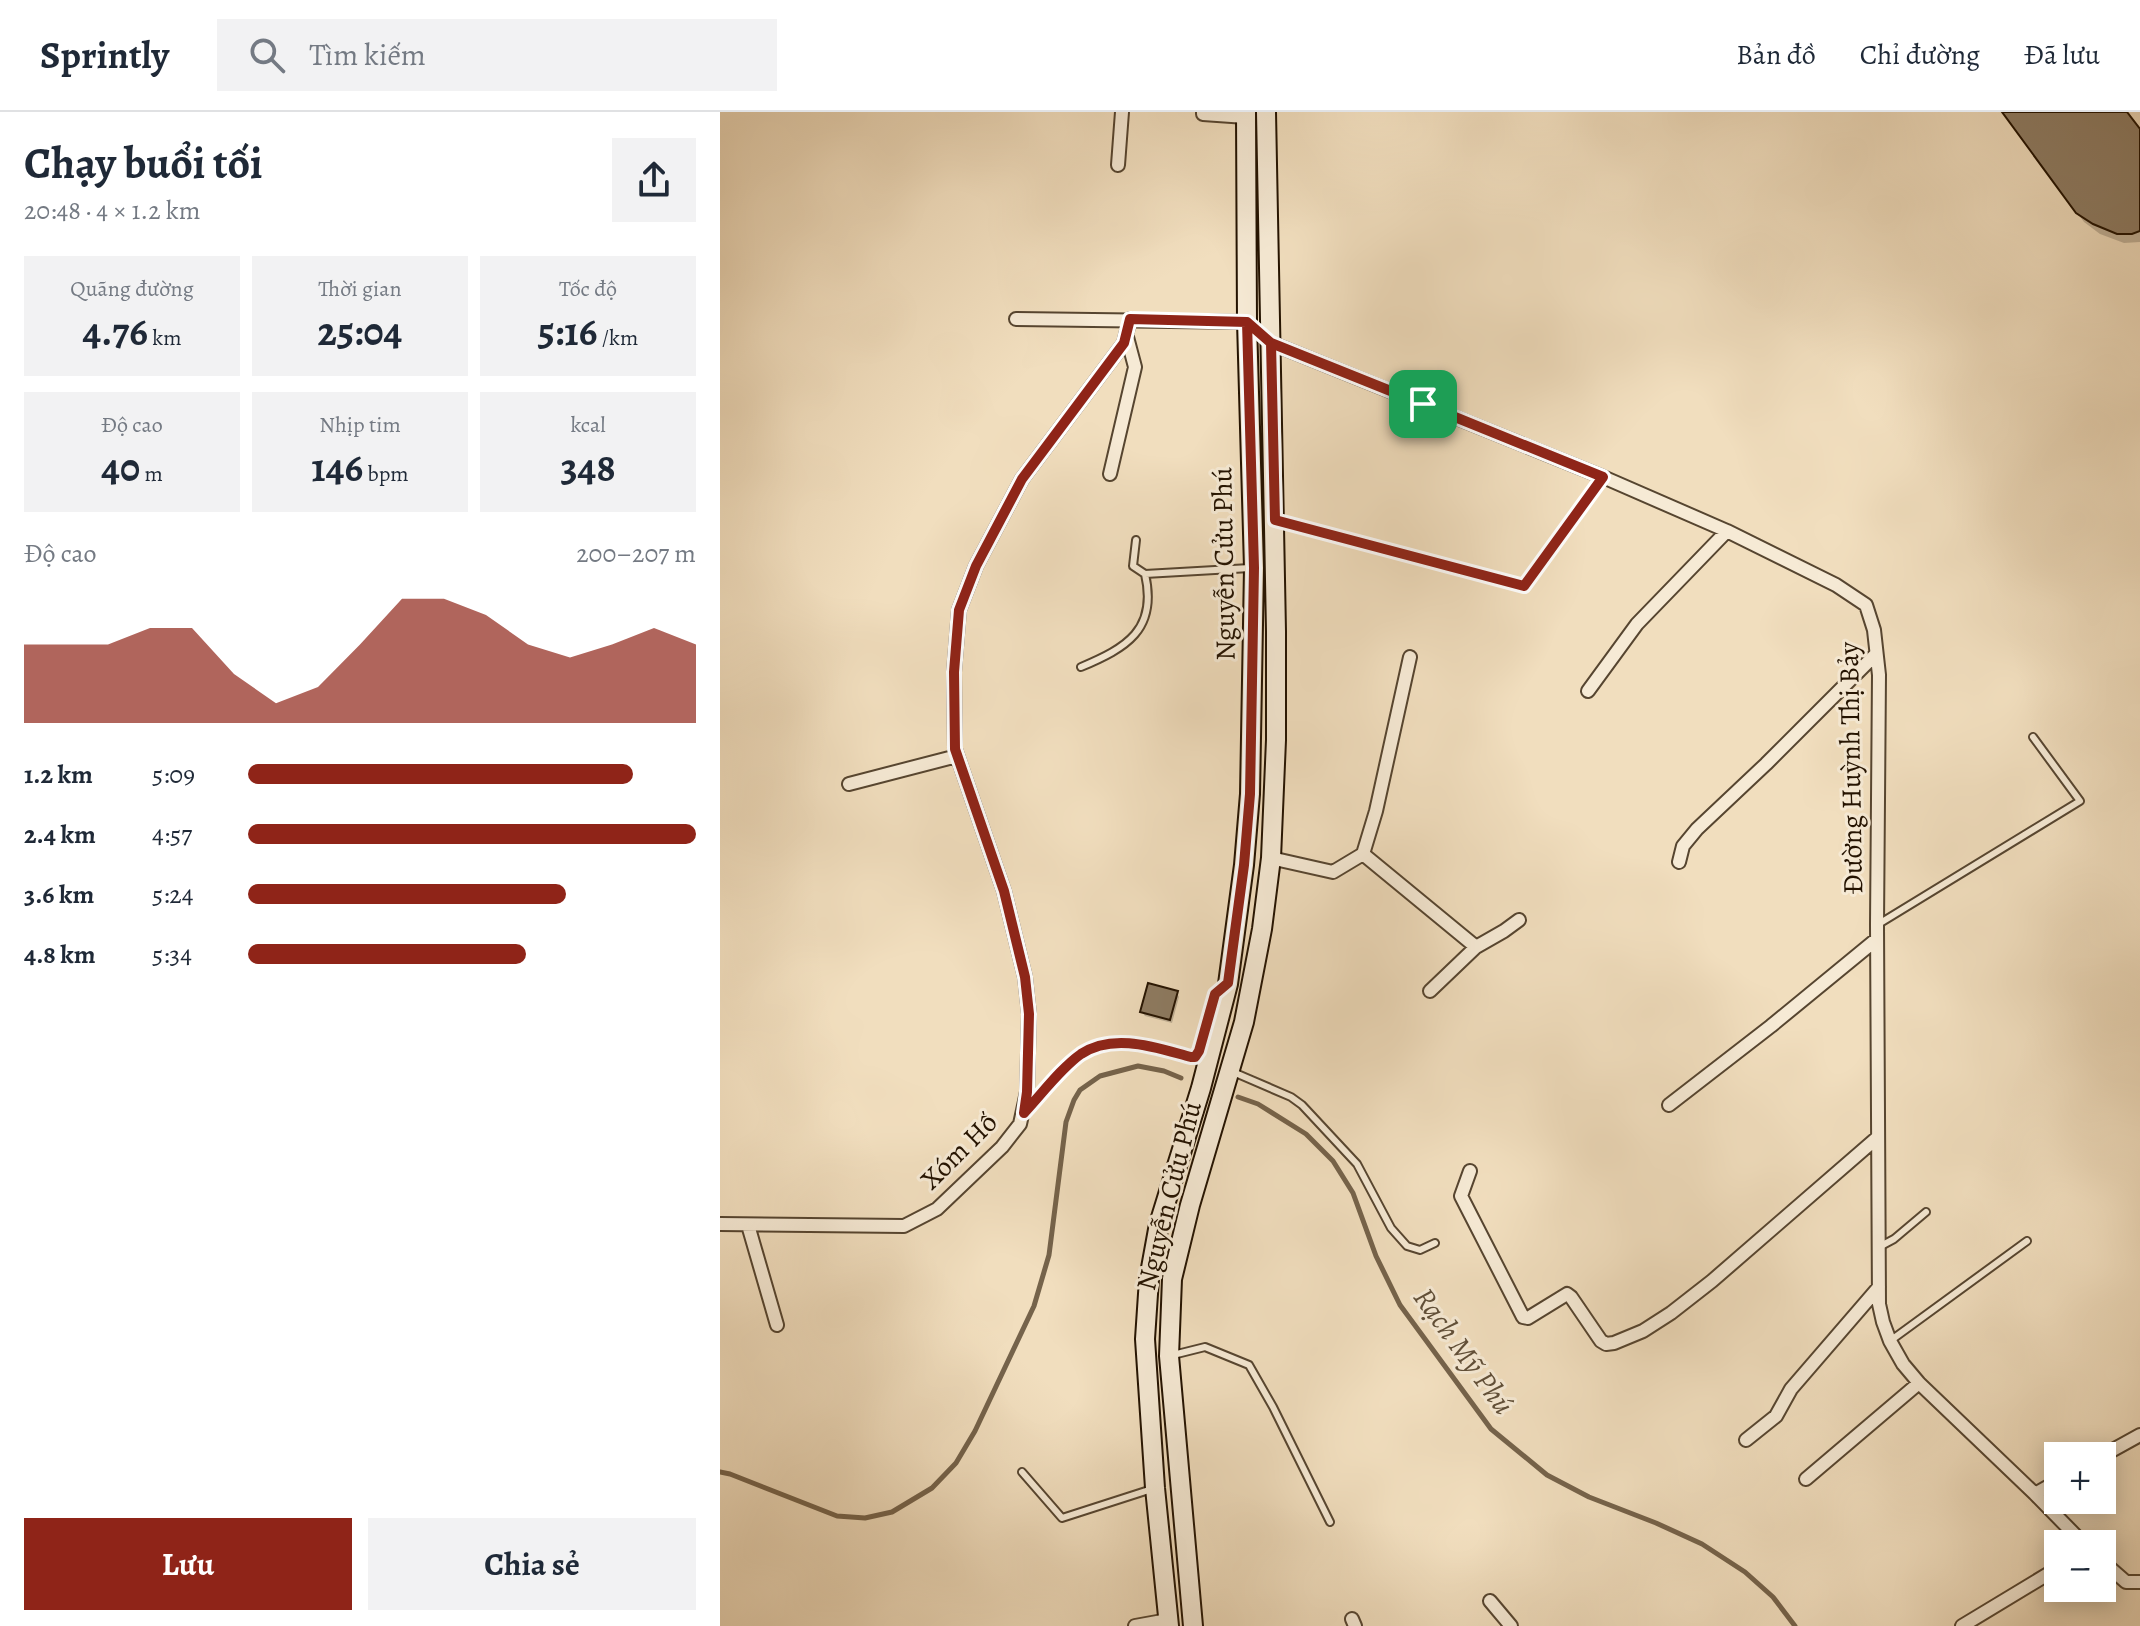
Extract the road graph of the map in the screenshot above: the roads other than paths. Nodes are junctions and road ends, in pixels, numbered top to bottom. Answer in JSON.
{"nodes":[{"id":1,"x":1122,"y":112,"type":"edge"},
{"id":2,"x":1203,"y":112,"type":"edge"},
{"id":3,"x":1266,"y":112,"type":"edge"},
{"id":4,"x":1246,"y":114,"type":"edge"},
{"id":5,"x":1118,"y":165,"type":"dead end"},
{"id":6,"x":1016,"y":319,"type":"dead end"},
{"id":7,"x":1130,"y":319,"type":"junction"},
{"id":8,"x":1247,"y":322,"type":"junction"},
{"id":9,"x":1126,"y":334,"type":"junction"},
{"id":10,"x":1271,"y":343,"type":"junction"},
{"id":11,"x":1110,"y":474,"type":"dead end"},
{"id":12,"x":1603,"y":477,"type":"junction"},
{"id":13,"x":1275,"y":520,"type":"junction"},
{"id":14,"x":1727,"y":531,"type":"junction"},
{"id":15,"x":1136,"y":540,"type":"dead end"},
{"id":16,"x":1254,"y":568,"type":"junction"},
{"id":17,"x":1145,"y":574,"type":"junction"},
{"id":18,"x":1876,"y":654,"type":"junction"},
{"id":19,"x":1410,"y":657,"type":"dead end"},
{"id":20,"x":1081,"y":667,"type":"dead end"},
{"id":21,"x":1588,"y":691,"type":"dead end"},
{"id":22,"x":2033,"y":737,"type":"dead end"},
{"id":23,"x":957,"y":756,"type":"junction"},
{"id":24,"x":849,"y":784,"type":"dead end"},
{"id":25,"x":1363,"y":854,"type":"junction"},
{"id":26,"x":1271,"y":858,"type":"junction"},
{"id":27,"x":1679,"y":862,"type":"dead end"},
{"id":28,"x":1519,"y":920,"type":"dead end"},
{"id":29,"x":1877,"y":925,"type":"junction"},
{"id":30,"x":1877,"y":939,"type":"junction"},
{"id":31,"x":1476,"y":947,"type":"junction"},
{"id":32,"x":1228,"y":983,"type":"junction"},
{"id":33,"x":1430,"y":991,"type":"dead end"},
{"id":34,"x":1230,"y":1071,"type":"junction"},
{"id":35,"x":1669,"y":1105,"type":"dead end"},
{"id":36,"x":1024,"y":1113,"type":"junction"},
{"id":37,"x":1878,"y":1137,"type":"junction"},
{"id":38,"x":1470,"y":1171,"type":"dead end"},
{"id":39,"x":1926,"y":1212,"type":"dead end"},
{"id":40,"x":720,"y":1224,"type":"edge"},
{"id":41,"x":748,"y":1225,"type":"junction"},
{"id":42,"x":2027,"y":1241,"type":"dead end"},
{"id":43,"x":1435,"y":1243,"type":"dead end"},
{"id":44,"x":1879,"y":1247,"type":"junction"},
{"id":45,"x":1879,"y":1287,"type":"junction"},
{"id":46,"x":777,"y":1325,"type":"dead end"},
{"id":47,"x":1890,"y":1341,"type":"junction"},
{"id":48,"x":1169,"y":1356,"type":"junction"},
{"id":49,"x":1919,"y":1383,"type":"junction"},
{"id":50,"x":2140,"y":1435,"type":"edge"},
{"id":51,"x":1746,"y":1440,"type":"dead end"},
{"id":52,"x":2116,"y":1448,"type":"edge"},
{"id":53,"x":1022,"y":1472,"type":"dead end"},
{"id":54,"x":1806,"y":1479,"type":"dead end"},
{"id":55,"x":1155,"y":1488,"type":"junction"},
{"id":56,"x":2044,"y":1489,"type":"edge"},
{"id":57,"x":2035,"y":1494,"type":"junction"},
{"id":58,"x":1330,"y":1522,"type":"dead end"},
{"id":59,"x":2070,"y":1530,"type":"edge"},
{"id":60,"x":2116,"y":1573,"type":"edge"},
{"id":61,"x":2044,"y":1576,"type":"edge"},
{"id":62,"x":2140,"y":1582,"type":"edge"},
{"id":63,"x":1490,"y":1601,"type":"dead end"},
{"id":64,"x":1169,"y":1623,"type":"edge"},
{"id":65,"x":1135,"y":1626,"type":"edge"},
{"id":66,"x":1193,"y":1626,"type":"edge"},
{"id":67,"x":1511,"y":1626,"type":"edge"},
{"id":68,"x":1962,"y":1626,"type":"edge"}],
"edges":[{"from":1,"to":5,"type":"street"},
{"from":2,"to":4,"type":"street"},
{"from":3,"to":10,"type":"main road","name":"Nguyễn Cửu Phú"},
{"from":4,"to":8,"type":"main road","name":"Nguyễn Cửu Phú"},
{"from":6,"to":7,"type":"street"},
{"from":7,"to":8,"type":"street"},
{"from":7,"to":9,"type":"street","name":"Xóm Hố"},
{"from":8,"to":10,"type":"main road"},
{"from":8,"to":16,"type":"main road","name":"Nguyễn Cửu Phú"},
{"from":9,"to":11,"type":"street"},
{"from":9,"to":23,"type":"street","name":"Xóm Hố"},
{"from":10,"to":12,"type":"street","name":"Đường Huỳnh Thị Bảy"},
{"from":10,"to":13,"type":"main road","name":"Nguyễn Cửu Phú"},
{"from":12,"to":13,"type":"lane"},
{"from":12,"to":14,"type":"street","name":"Đường Huỳnh Thị Bảy"},
{"from":13,"to":26,"type":"main road","name":"Nguyễn Cửu Phú"},
{"from":14,"to":18,"type":"street","name":"Đường Huỳnh Thị Bảy"},
{"from":14,"to":21,"type":"street"},
{"from":15,"to":17,"type":"lane"},
{"from":16,"to":17,"type":"lane"},
{"from":16,"to":32,"type":"main road","name":"Nguyễn Cửu Phú"},
{"from":17,"to":20,"type":"lane"},
{"from":18,"to":27,"type":"street"},
{"from":18,"to":29,"type":"street","name":"Đường Huỳnh Thị Bảy"},
{"from":19,"to":25,"type":"street"},
{"from":22,"to":29,"type":"lane"},
{"from":23,"to":24,"type":"street"},
{"from":23,"to":36,"type":"street","name":"Xóm Hố"},
{"from":25,"to":26,"type":"street"},
{"from":25,"to":31,"type":"street"},
{"from":26,"to":34,"type":"main road","name":"Nguyễn Cửu Phú"},
{"from":28,"to":31,"type":"street"},
{"from":29,"to":30,"type":"street","name":"Đường Huỳnh Thị Bảy"},
{"from":30,"to":35,"type":"street"},
{"from":30,"to":37,"type":"street","name":"Đường Huỳnh Thị Bảy"},
{"from":31,"to":33,"type":"street"},
{"from":32,"to":36,"type":"lane"},
{"from":32,"to":55,"type":"main road","name":"Nguyễn Cửu Phú"},
{"from":34,"to":43,"type":"lane"},
{"from":34,"to":48,"type":"main road","name":"Nguyễn Cửu Phú"},
{"from":36,"to":41,"type":"street","name":"Xóm Hố"},
{"from":37,"to":38,"type":"street"},
{"from":37,"to":44,"type":"street","name":"Đường Huỳnh Thị Bảy"},
{"from":39,"to":44,"type":"lane"},
{"from":40,"to":41,"type":"street","name":"Xóm Hố"},
{"from":41,"to":46,"type":"street"},
{"from":42,"to":47,"type":"lane"},
{"from":44,"to":45,"type":"street","name":"Đường Huỳnh Thị Bảy"},
{"from":45,"to":47,"type":"street","name":"Đường Huỳnh Thị Bảy"},
{"from":45,"to":51,"type":"street"},
{"from":47,"to":49,"type":"street","name":"Đường Huỳnh Thị Bảy"},
{"from":48,"to":58,"type":"lane"},
{"from":48,"to":66,"type":"main road","name":"Nguyễn Cửu Phú"},
{"from":49,"to":54,"type":"street"},
{"from":49,"to":57,"type":"street","name":"Đường Huỳnh Thị Bảy"},
{"from":50,"to":52,"type":"street"},
{"from":53,"to":55,"type":"lane"},
{"from":55,"to":64,"type":"main road","name":"Nguyễn Cửu Phú"},
{"from":56,"to":57,"type":"street"},
{"from":57,"to":59,"type":"street","name":"Đường Huỳnh Thị Bảy"},
{"from":60,"to":62,"type":"street"},
{"from":61,"to":68,"type":"street"},
{"from":63,"to":67,"type":"street"},
{"from":64,"to":65,"type":"street"}]}
